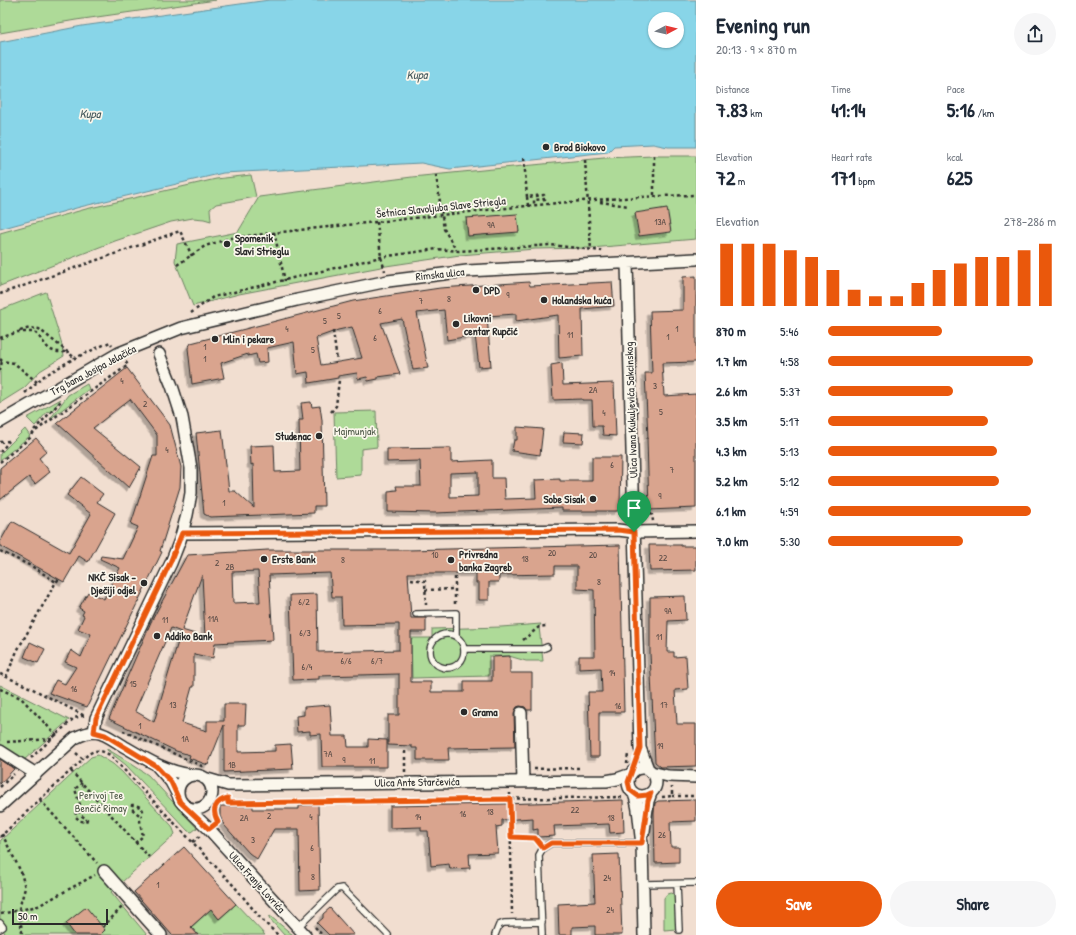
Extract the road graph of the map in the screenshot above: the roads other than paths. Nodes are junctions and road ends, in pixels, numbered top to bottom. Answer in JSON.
{"nodes":[{"id":1,"x":696,"y":259,"type":"edge"},
{"id":2,"x":627,"y":263,"type":"junction"},
{"id":3,"x":190,"y":325,"type":"joint"},
{"id":4,"x":159,"y":354,"type":"dead end"},
{"id":5,"x":0,"y":422,"type":"edge"},
{"id":6,"x":696,"y":531,"type":"edge"},
{"id":7,"x":634,"y":532,"type":"junction"},
{"id":8,"x":182,"y":533,"type":"junction"},
{"id":9,"x":416,"y":614,"type":"dead end"},
{"id":10,"x":456,"y":636,"type":"junction"},
{"id":11,"x":547,"y":647,"type":"dead end"},
{"id":12,"x":464,"y":649,"type":"junction"},
{"id":13,"x":521,"y":713,"type":"dead end"},
{"id":14,"x":94,"y":732,"type":"junction"},
{"id":15,"x":640,"y":748,"type":"junction"},
{"id":16,"x":0,"y":752,"type":"edge"},
{"id":17,"x":156,"y":766,"type":"junction"},
{"id":18,"x":649,"y":770,"type":"junction"},
{"id":19,"x":630,"y":771,"type":"junction"},
{"id":20,"x":36,"y":774,"type":"junction"},
{"id":21,"x":207,"y":774,"type":"junction"},
{"id":22,"x":192,"y":775,"type":"junction"},
{"id":23,"x":678,"y":777,"type":"junction"},
{"id":24,"x":696,"y":777,"type":"edge"},
{"id":25,"x":606,"y":780,"type":"junction"},
{"id":26,"x":523,"y":782,"type":"junction"},
{"id":27,"x":228,"y":785,"type":"junction"},
{"id":28,"x":652,"y":791,"type":"junction"},
{"id":29,"x":177,"y":793,"type":"junction"},
{"id":30,"x":631,"y":794,"type":"junction"},
{"id":31,"x":210,"y":800,"type":"junction"},
{"id":32,"x":0,"y":806,"type":"edge"},
{"id":33,"x":187,"y":808,"type":"junction"},
{"id":34,"x":209,"y":829,"type":"junction"},
{"id":35,"x":642,"y":843,"type":"junction"},
{"id":36,"x":104,"y":871,"type":"road end"},
{"id":37,"x":696,"y":883,"type":"edge"},
{"id":38,"x":643,"y":884,"type":"junction"},
{"id":39,"x":677,"y":884,"type":"junction"},
{"id":40,"x":542,"y":922,"type":"junction"},
{"id":41,"x":0,"y":923,"type":"edge"},
{"id":42,"x":0,"y":929,"type":"edge"},
{"id":43,"x":679,"y":930,"type":"dead end"},
{"id":44,"x":301,"y":931,"type":"edge"},
{"id":45,"x":161,"y":935,"type":"edge"},
{"id":46,"x":388,"y":935,"type":"edge"},
{"id":47,"x":494,"y":935,"type":"edge"},
{"id":48,"x":542,"y":935,"type":"edge"},
{"id":49,"x":644,"y":935,"type":"edge"}],
"edges":[{"from":1,"to":2,"type":"street","name":"Rimska ulica"},
{"from":2,"to":3,"type":"street","name":"Rimska ulica"},
{"from":2,"to":7,"type":"street","name":"Ulica Ivana Kukuljevića Sakcinskog"},
{"from":3,"to":5,"type":"street","name":"Trg bana Josipa Jelačića"},
{"from":4,"to":8,"type":"street"},
{"from":6,"to":7,"type":"street"},
{"from":7,"to":8,"type":"street"},
{"from":7,"to":15,"type":"street","name":"Ulica Ivana Kukuljevića Sakcinskog"},
{"from":8,"to":14,"type":"street"},
{"from":9,"to":10,"type":"lane"},
{"from":10,"to":12,"type":"lane"},
{"from":10,"to":12,"type":"lane"},
{"from":11,"to":12,"type":"lane"},
{"from":13,"to":26,"type":"street"},
{"from":14,"to":17,"type":"street"},
{"from":14,"to":20,"type":"street"},
{"from":15,"to":18,"type":"street","name":"Ulica Ivana Kukuljevića Sakcinskog"},
{"from":15,"to":19,"type":"street","name":"Ulica Ivana Kukuljevića Sakcinskog"},
{"from":16,"to":20,"type":"street"},
{"from":17,"to":22,"type":"street"},
{"from":17,"to":29,"type":"street"},
{"from":18,"to":19,"type":"street"},
{"from":18,"to":23,"type":"street"},
{"from":18,"to":28,"type":"street"},
{"from":19,"to":25,"type":"street","name":"Ulica Ante Starčevića"},
{"from":19,"to":30,"type":"street"},
{"from":20,"to":32,"type":"street"},
{"from":21,"to":22,"type":"street"},
{"from":21,"to":27,"type":"street","name":"Ulica Ante Starčevića"},
{"from":21,"to":31,"type":"street"},
{"from":22,"to":29,"type":"street"},
{"from":23,"to":24,"type":"street"},
{"from":23,"to":28,"type":"street"},
{"from":25,"to":26,"type":"street","name":"Ulica Ante Starčevića"},
{"from":25,"to":30,"type":"street","name":"Ulica Ante Starčevića"},
{"from":26,"to":27,"type":"street","name":"Ulica Ante Starčevića"},
{"from":27,"to":31,"type":"street"},
{"from":28,"to":30,"type":"street"},
{"from":28,"to":35,"type":"street"},
{"from":29,"to":33,"type":"street"},
{"from":30,"to":35,"type":"street"},
{"from":31,"to":33,"type":"street"},
{"from":31,"to":34,"type":"street"},
{"from":33,"to":34,"type":"street","name":"Ulica Franje Lovrića"},
{"from":34,"to":44,"type":"street","name":"Ulica Franje Lovrića"},
{"from":35,"to":38,"type":"street"},
{"from":35,"to":40,"type":"lane"},
{"from":36,"to":45,"type":"street"},
{"from":37,"to":39,"type":"lane"},
{"from":38,"to":39,"type":"lane"},
{"from":38,"to":49,"type":"street"},
{"from":39,"to":43,"type":"lane"},
{"from":40,"to":47,"type":"lane"},
{"from":40,"to":48,"type":"lane"},
{"from":41,"to":42,"type":"lane"},
{"from":44,"to":46,"type":"lane"}]}
